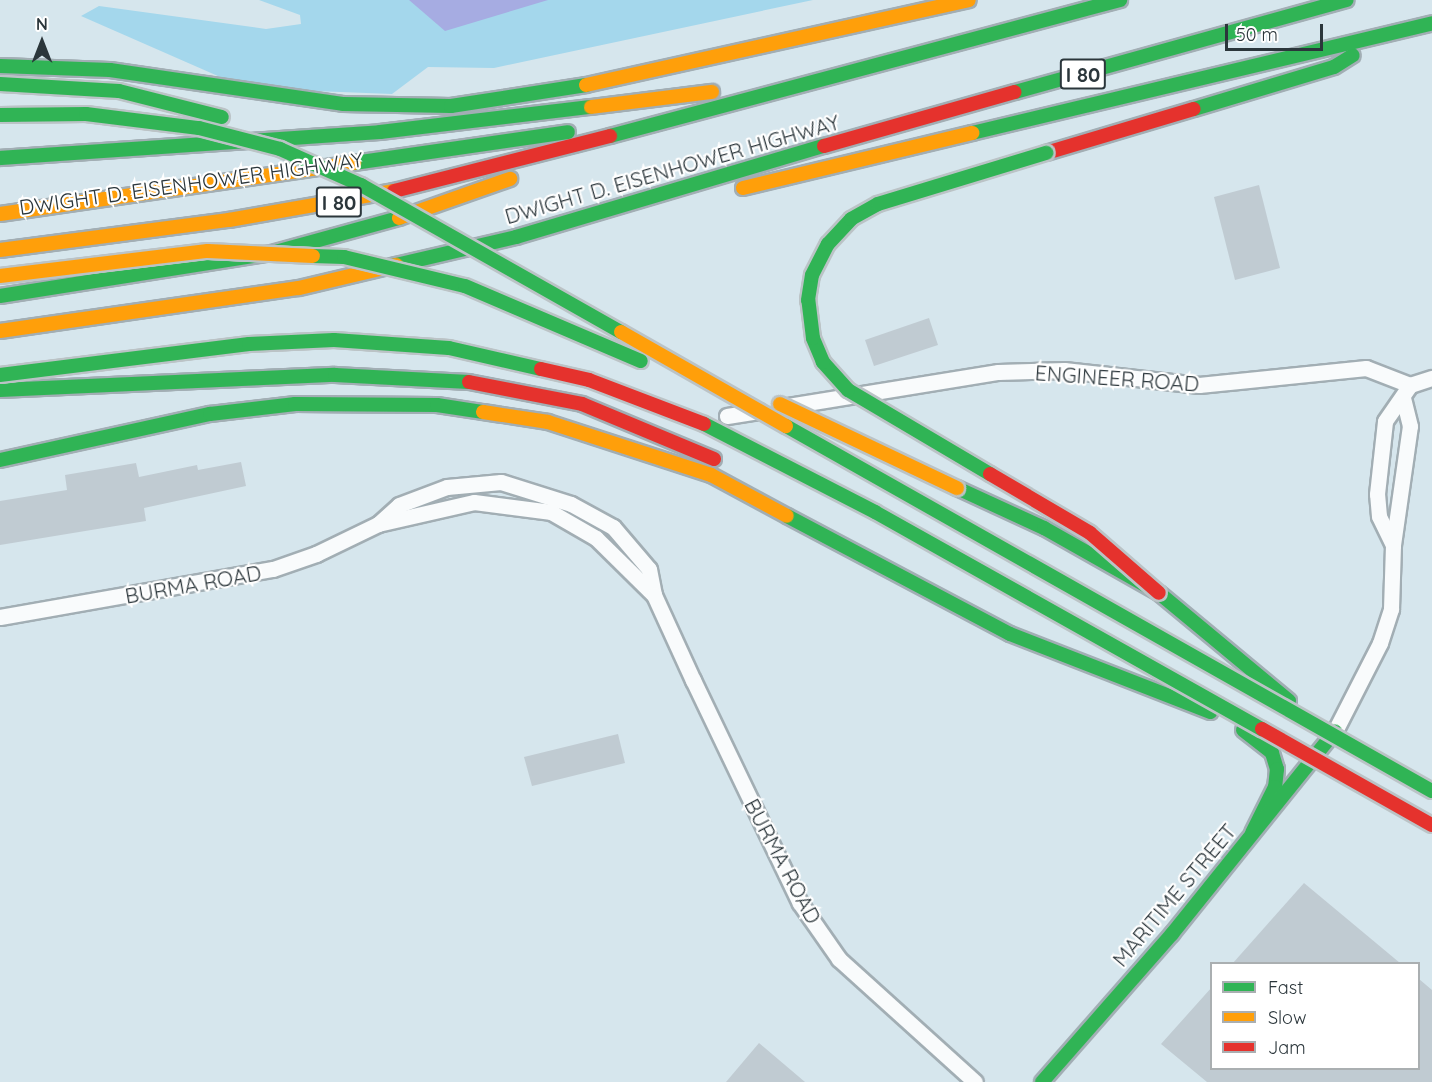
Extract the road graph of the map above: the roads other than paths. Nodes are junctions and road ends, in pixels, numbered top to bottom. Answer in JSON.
{"nodes":[{"id":1,"x":969,"y":0,"type":"edge"},
{"id":2,"x":1120,"y":0,"type":"edge"},
{"id":3,"x":1346,"y":0,"type":"edge"},
{"id":4,"x":1432,"y":23,"type":"edge"},
{"id":5,"x":1380,"y":37,"type":"junction"},
{"id":6,"x":0,"y":66,"type":"edge"},
{"id":7,"x":870,"y":68,"type":"junction"},
{"id":8,"x":0,"y":84,"type":"edge"},
{"id":9,"x":0,"y":115,"type":"edge"},
{"id":10,"x":670,"y":118,"type":"junction"},
{"id":11,"x":184,"y":148,"type":"junction"},
{"id":12,"x":280,"y":149,"type":"junction"},
{"id":13,"x":92,"y":151,"type":"junction"},
{"id":14,"x":0,"y":158,"type":"edge"},
{"id":15,"x":328,"y":186,"type":"dead end"},
{"id":16,"x":0,"y":214,"type":"edge"},
{"id":17,"x":516,"y":237,"type":"junction"},
{"id":18,"x":0,"y":250,"type":"edge"},
{"id":19,"x":0,"y":276,"type":"edge"},
{"id":20,"x":0,"y":296,"type":"edge"},
{"id":21,"x":561,"y":296,"type":"junction"},
{"id":22,"x":0,"y":331,"type":"edge"},
{"id":23,"x":0,"y":375,"type":"edge"},
{"id":24,"x":1432,"y":378,"type":"edge"},
{"id":25,"x":0,"y":390,"type":"edge"},
{"id":26,"x":1406,"y":391,"type":"junction"},
{"id":27,"x":727,"y":416,"type":"dead end"},
{"id":28,"x":0,"y":460,"type":"edge"},
{"id":29,"x":860,"y":468,"type":"junction"},
{"id":30,"x":1393,"y":545,"type":"junction"},
{"id":31,"x":884,"y":563,"type":"junction"},
{"id":32,"x":1159,"y":593,"type":"junction"},
{"id":33,"x":0,"y":617,"type":"edge"},
{"id":34,"x":1210,"y":712,"type":"junction"},
{"id":35,"x":1335,"y":731,"type":"junction"},
{"id":36,"x":1318,"y":756,"type":"junction"},
{"id":37,"x":1432,"y":789,"type":"edge"},
{"id":38,"x":1432,"y":823,"type":"edge"},
{"id":39,"x":1252,"y":833,"type":"junction"},
{"id":40,"x":975,"y":1082,"type":"edge"},
{"id":41,"x":1042,"y":1082,"type":"edge"}],
"edges":[{"from":1,"to":6,"type":"main road"},
{"from":2,"to":7,"type":"main road","name":"DWIGHT D. EISENHOWER HIGHWAY","number":"I 80"},
{"from":3,"to":17,"type":"main road","name":"DWIGHT D. EISENHOWER HIGHWAY","number":"I 80"},
{"from":4,"to":5,"type":"main road"},
{"from":5,"to":17,"type":"main road"},
{"from":5,"to":32,"type":"main road","bridge":true},
{"from":7,"to":10,"type":"main road","name":"DWIGHT D. EISENHOWER HIGHWAY","number":"I 80"},
{"from":7,"to":11,"type":"main road"},
{"from":8,"to":12,"type":"main road","bridge":true},
{"from":9,"to":12,"type":"main road","bridge":true},
{"from":10,"to":15,"type":"main road","name":"DWIGHT D. EISENHOWER HIGHWAY","number":"I 80"},
{"from":10,"to":16,"type":"main road","name":"DWIGHT D. EISENHOWER HIGHWAY","number":"I 80"},
{"from":10,"to":18,"type":"main road","name":"DWIGHT D. EISENHOWER HIGHWAY","number":"I 80"},
{"from":10,"to":20,"type":"main road"},
{"from":11,"to":13,"type":"main road"},
{"from":11,"to":13,"type":"main road"},
{"from":12,"to":21,"type":"main road","bridge":true},
{"from":13,"to":14,"type":"main road"},
{"from":17,"to":22,"type":"main road","name":"DWIGHT D. EISENHOWER HIGHWAY","number":"I 80"},
{"from":19,"to":29,"type":"main road","bridge":true},
{"from":21,"to":29,"type":"main road","bridge":true},
{"from":21,"to":32,"type":"main road","bridge":true},
{"from":23,"to":38,"type":"main road","bridge":true},
{"from":24,"to":26,"type":"street"},
{"from":25,"to":31,"type":"main road"},
{"from":26,"to":27,"type":"street","name":"ENGINEER ROAD"},
{"from":26,"to":30,"type":"street"},
{"from":26,"to":30,"type":"street"},
{"from":28,"to":31,"type":"main road"},
{"from":29,"to":37,"type":"main road","bridge":true},
{"from":30,"to":35,"type":"street"},
{"from":31,"to":34,"type":"main road"},
{"from":32,"to":35,"type":"main road"},
{"from":33,"to":40,"type":"street","name":"BURMA ROAD"},
{"from":34,"to":36,"type":"main road"},
{"from":34,"to":39,"type":"main road"},
{"from":35,"to":36,"type":"main road","name":"MARITIME STREET"},
{"from":35,"to":37,"type":"main road"},
{"from":36,"to":38,"type":"main road"},
{"from":36,"to":39,"type":"main road","name":"MARITIME STREET"},
{"from":39,"to":41,"type":"main road","name":"MARITIME STREET"}]}
